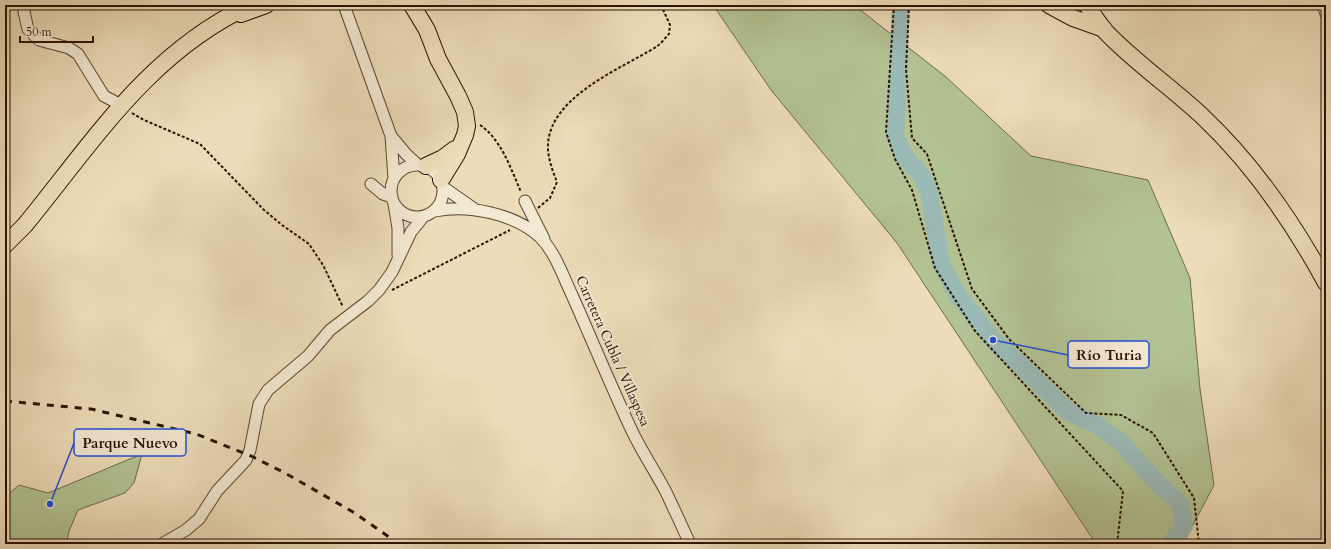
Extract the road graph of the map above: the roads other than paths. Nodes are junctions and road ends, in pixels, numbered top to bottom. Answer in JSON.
{"nodes":[{"id":1,"x":24,"y":5,"type":"edge"},
{"id":2,"x":251,"y":5,"type":"edge"},
{"id":3,"x":266,"y":5,"type":"edge"},
{"id":4,"x":344,"y":5,"type":"edge"},
{"id":5,"x":412,"y":5,"type":"edge"},
{"id":6,"x":425,"y":5,"type":"edge"},
{"id":7,"x":1049,"y":5,"type":"edge"},
{"id":8,"x":1087,"y":5,"type":"edge"},
{"id":9,"x":1323,"y":5,"type":"edge"},
{"id":10,"x":233,"y":11,"type":"edge"},
{"id":11,"x":1326,"y":14,"type":"edge"},
{"id":12,"x":1104,"y":29,"type":"junction"},
{"id":13,"x":427,"y":30,"type":"junction"},
{"id":14,"x":121,"y":105,"type":"junction"},
{"id":15,"x":391,"y":136,"type":"junction"},
{"id":16,"x":461,"y":144,"type":"junction"},
{"id":17,"x":422,"y":165,"type":"junction"},
{"id":18,"x":394,"y":179,"type":"junction"},
{"id":19,"x":442,"y":183,"type":"junction"},
{"id":20,"x":371,"y":184,"type":"dead end"},
{"id":21,"x":393,"y":200,"type":"junction"},
{"id":22,"x":525,"y":201,"type":"road end"},
{"id":23,"x":474,"y":209,"type":"junction"},
{"id":24,"x":435,"y":211,"type":"junction"},
{"id":25,"x":423,"y":217,"type":"junction"},
{"id":26,"x":5,"y":245,"type":"edge"},
{"id":27,"x":548,"y":247,"type":"junction"},
{"id":28,"x":398,"y":257,"type":"junction"},
{"id":29,"x":1326,"y":283,"type":"edge"},
{"id":30,"x":162,"y":544,"type":"edge"},
{"id":31,"x":690,"y":544,"type":"edge"}],
"edges":[{"from":1,"to":14,"type":"street"},
{"from":2,"to":10,"type":"highway"},
{"from":3,"to":10,"type":"highway"},
{"from":4,"to":15,"type":"street"},
{"from":5,"to":13,"type":"highway"},
{"from":6,"to":13,"type":"highway"},
{"from":7,"to":12,"type":"highway"},
{"from":8,"to":12,"type":"highway"},
{"from":9,"to":11,"type":"street"},
{"from":10,"to":14,"type":"highway"},
{"from":12,"to":29,"type":"highway"},
{"from":13,"to":16,"type":"highway"},
{"from":14,"to":26,"type":"highway"},
{"from":15,"to":17,"type":"street"},
{"from":15,"to":18,"type":"street"},
{"from":16,"to":17,"type":"highway"},
{"from":16,"to":19,"type":"highway"},
{"from":17,"to":18,"type":"street"},
{"from":17,"to":19,"type":"street"},
{"from":18,"to":21,"type":"street"},
{"from":19,"to":23,"type":"street","name":"Carretera Cubla / Villaspesa"},
{"from":19,"to":24,"type":"street"},
{"from":20,"to":21,"type":"street"},
{"from":21,"to":25,"type":"street"},
{"from":21,"to":28,"type":"street"},
{"from":22,"to":27,"type":"street"},
{"from":23,"to":24,"type":"street","name":"Carretera Cubla / Villaspesa"},
{"from":23,"to":27,"type":"street","name":"Carretera Cubla / Villaspesa"},
{"from":24,"to":25,"type":"street"},
{"from":25,"to":28,"type":"street"},
{"from":27,"to":31,"type":"street","name":"Carretera Cubla / Villaspesa"},
{"from":28,"to":30,"type":"street"}]}
